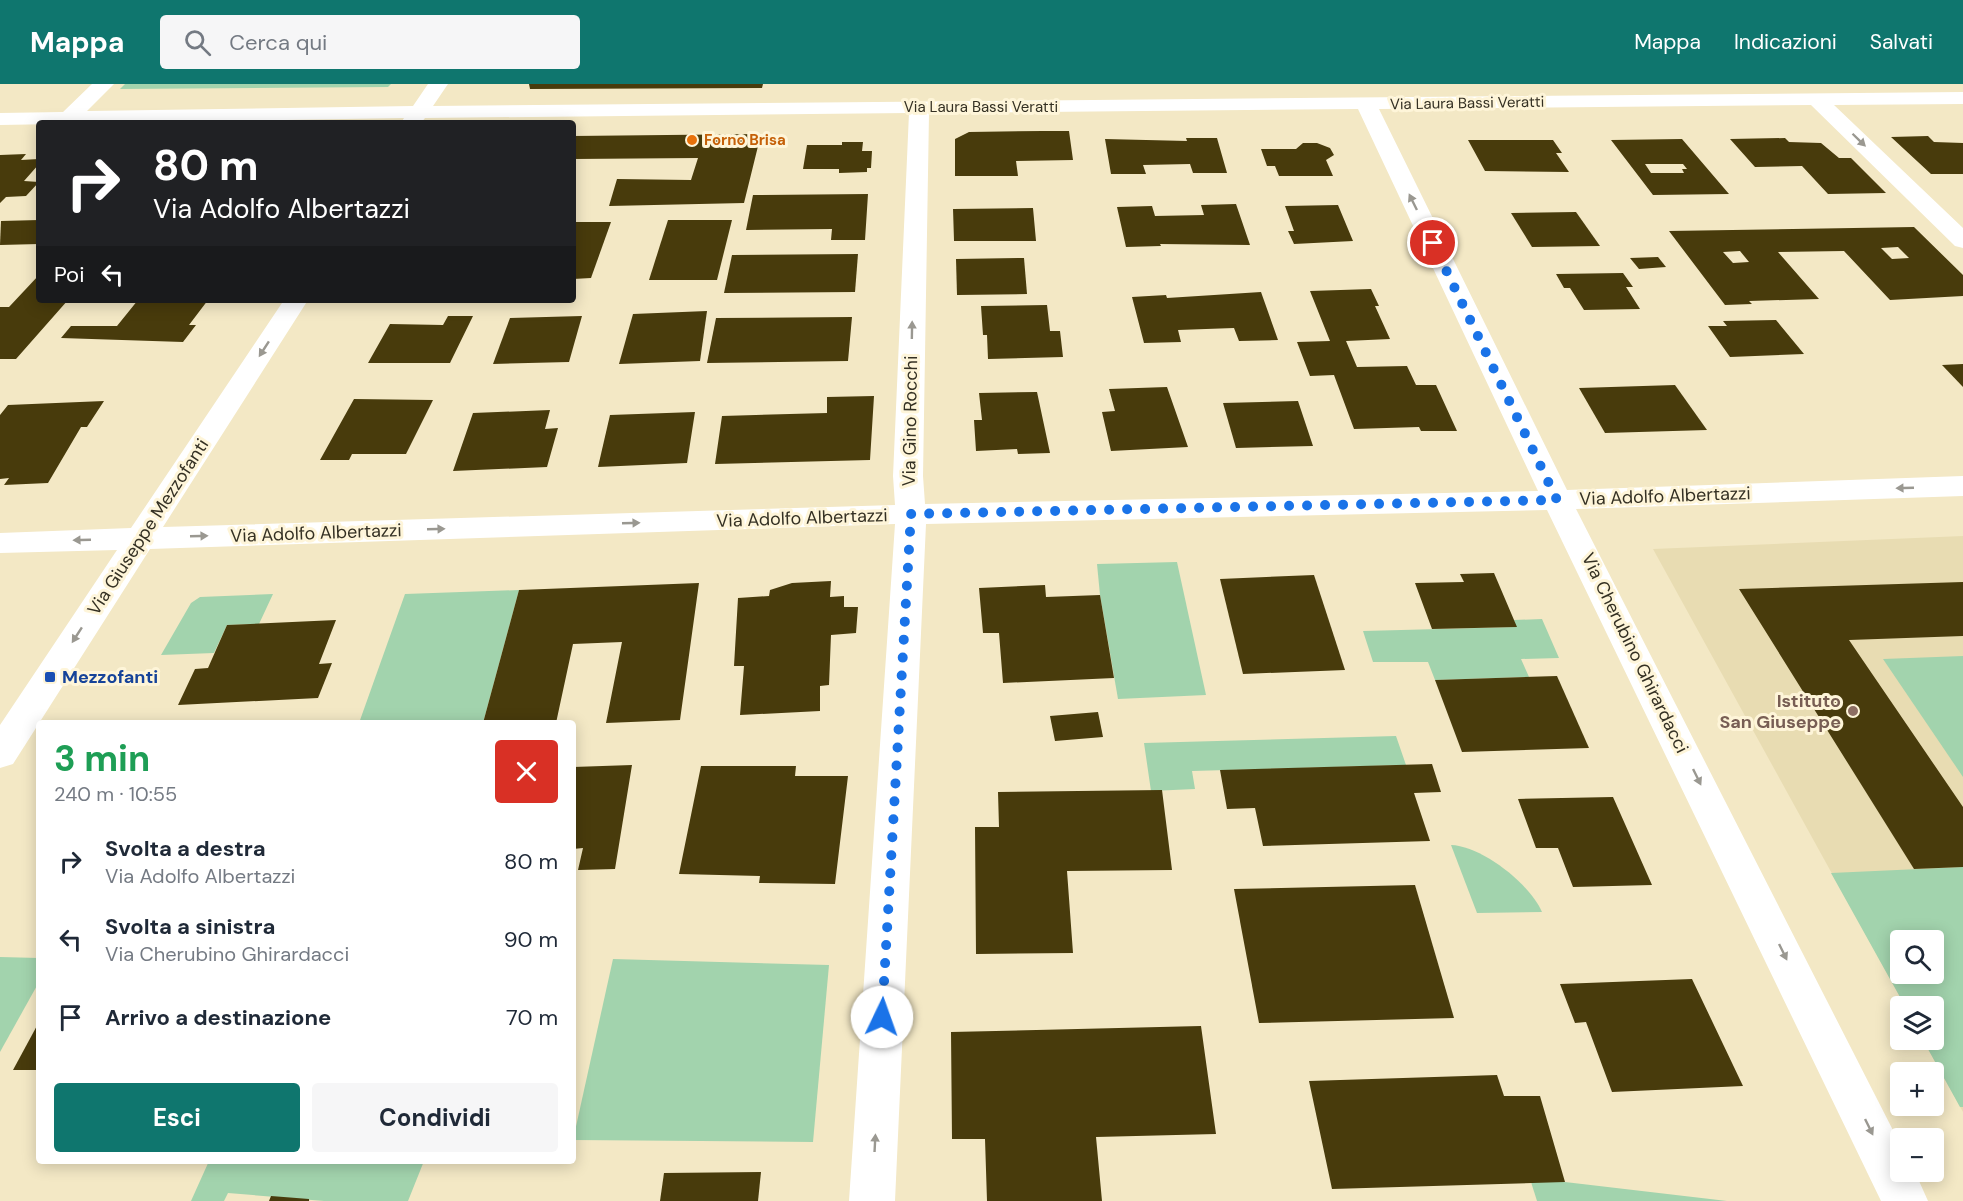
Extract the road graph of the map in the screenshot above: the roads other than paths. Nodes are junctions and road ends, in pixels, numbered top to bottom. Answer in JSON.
{"nodes":[{"id":1,"x":104,"y":84,"type":"edge"},
{"id":2,"x":438,"y":84,"type":"edge"},
{"id":3,"x":1242,"y":84,"type":"edge"},
{"id":4,"x":1819,"y":94,"type":"edge"},
{"id":5,"x":1963,"y":98,"type":"edge"},
{"id":6,"x":1366,"y":104,"type":"junction"},
{"id":7,"x":1247,"y":105,"type":"junction"},
{"id":8,"x":919,"y":108,"type":"junction"},
{"id":9,"x":67,"y":118,"type":"junction"},
{"id":10,"x":415,"y":118,"type":"edge"},
{"id":11,"x":0,"y":119,"type":"edge"},
{"id":12,"x":1963,"y":240,"type":"edge"},
{"id":13,"x":294,"y":303,"type":"edge"},
{"id":14,"x":1963,"y":486,"type":"edge"},
{"id":15,"x":1557,"y":500,"type":"junction"},
{"id":16,"x":911,"y":514,"type":"junction"},
{"id":17,"x":141,"y":538,"type":"junction"},
{"id":18,"x":0,"y":543,"type":"edge"},
{"id":19,"x":0,"y":754,"type":"edge"},
{"id":20,"x":872,"y":1201,"type":"edge"},
{"id":21,"x":1905,"y":1201,"type":"edge"}],
"edges":[{"from":1,"to":9,"type":"street"},
{"from":2,"to":10,"type":"street"},
{"from":3,"to":7,"type":"street"},
{"from":4,"to":5,"type":"street","name":"Via Laura Bassi Veratti"},
{"from":4,"to":6,"type":"street","name":"Via Laura Bassi Veratti"},
{"from":4,"to":12,"type":"street","one_way":true},
{"from":6,"to":7,"type":"street","name":"Via Laura Bassi Veratti"},
{"from":15,"to":6,"type":"street","name":"Via Cherubino Ghirardacci","one_way":true},
{"from":7,"to":8,"type":"street","name":"Via Laura Bassi Veratti"},
{"from":8,"to":10,"type":"street","name":"Via Laura Bassi Veratti"},
{"from":16,"to":8,"type":"street","name":"Via Gino Rocchi","one_way":true},
{"from":9,"to":10,"type":"street","name":"Via Laura Bassi Veratti"},
{"from":9,"to":11,"type":"street","name":"Via Laura Bassi Veratti"},
{"from":13,"to":17,"type":"street","name":"Via Giuseppe Mezzofanti","one_way":true},
{"from":14,"to":15,"type":"street","name":"Via Adolfo Albertazzi","one_way":true},
{"from":15,"to":16,"type":"street","name":"Via Adolfo Albertazzi"},
{"from":15,"to":21,"type":"street","name":"Via Cherubino Ghirardacci","one_way":true},
{"from":17,"to":16,"type":"street","name":"Via Adolfo Albertazzi","one_way":true},
{"from":20,"to":16,"type":"street","name":"Via Gino Rocchi","one_way":true},
{"from":17,"to":18,"type":"street","name":"Via Adolfo Albertazzi","one_way":true},
{"from":17,"to":19,"type":"street","name":"Via Giuseppe Mezzofanti","one_way":true}]}
